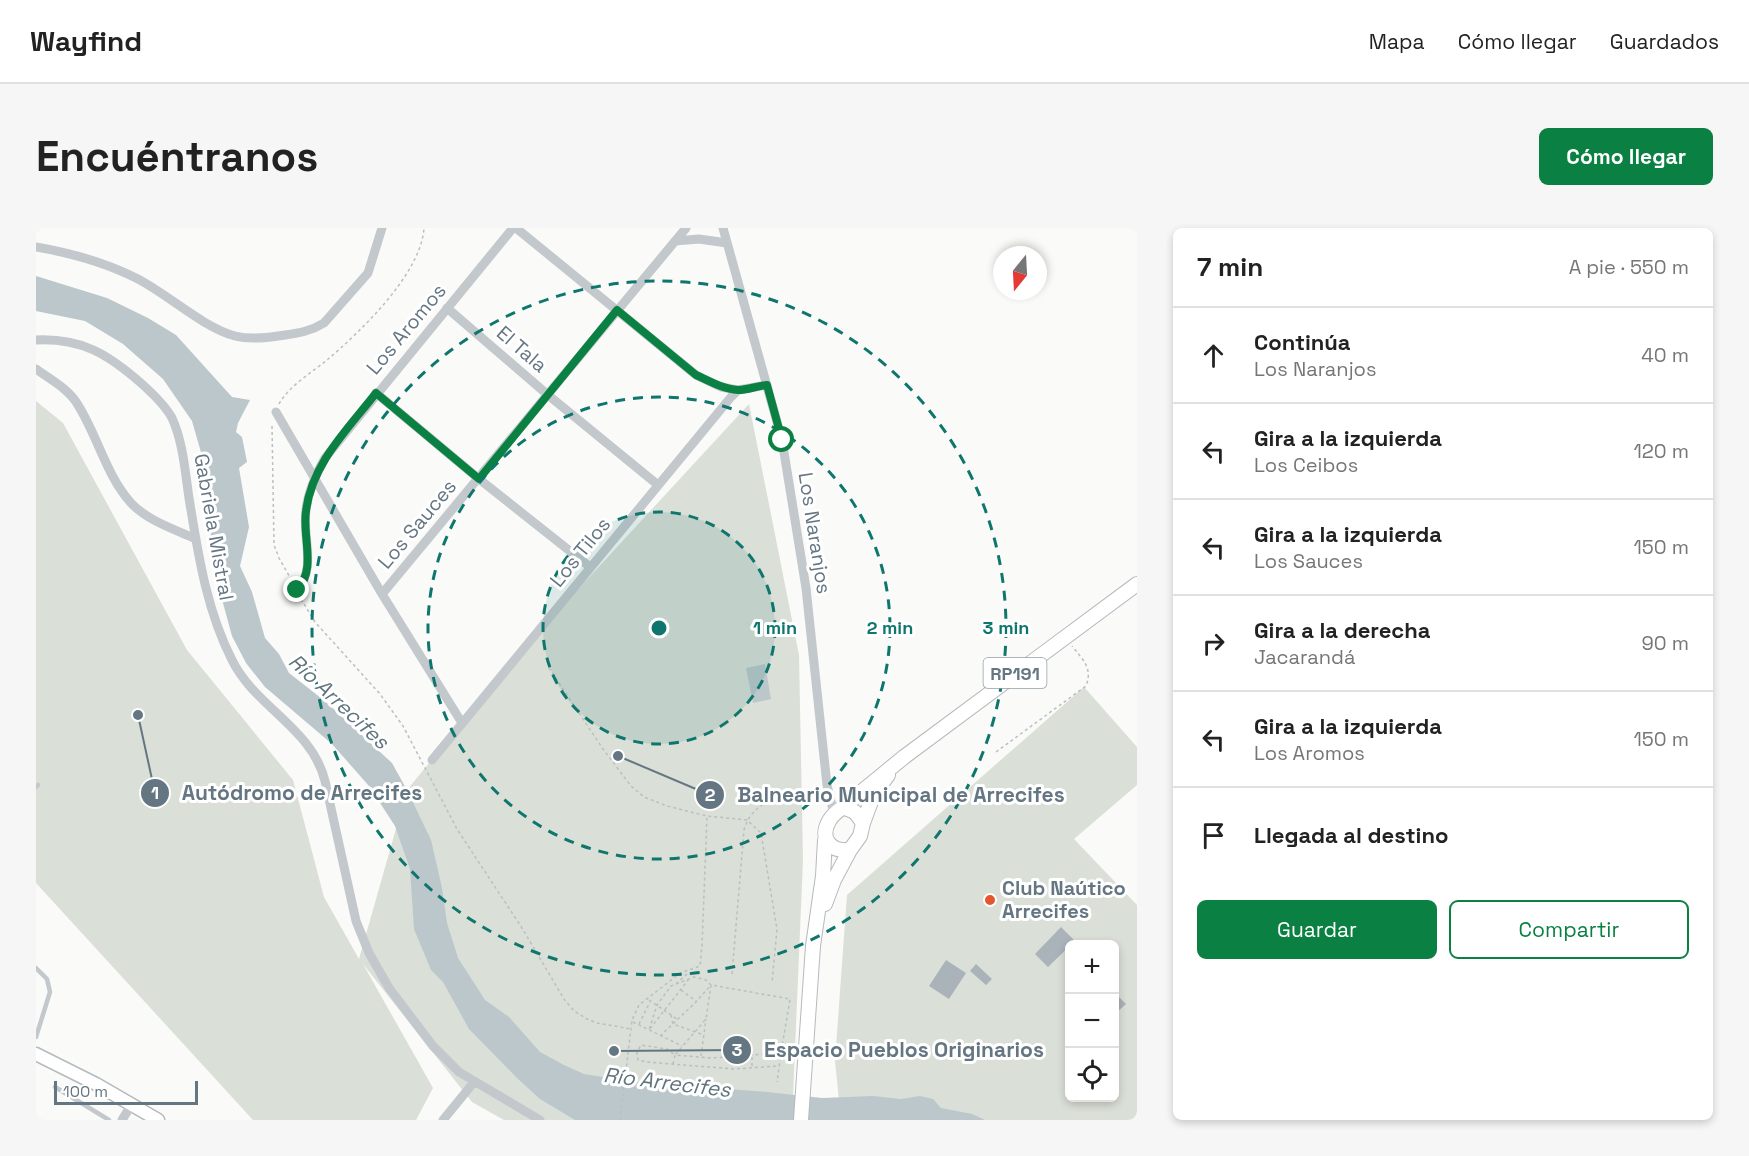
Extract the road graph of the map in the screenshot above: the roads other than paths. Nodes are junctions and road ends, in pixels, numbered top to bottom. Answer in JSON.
{"nodes":[{"id":1,"x":382,"y":228,"type":"edge"},
{"id":2,"x":514,"y":228,"type":"edge"},
{"id":3,"x":686,"y":228,"type":"edge"},
{"id":4,"x":723,"y":228,"type":"edge"},
{"id":5,"x":675,"y":241,"type":"junction"},
{"id":6,"x":728,"y":243,"type":"junction"},
{"id":7,"x":36,"y":247,"type":"edge"},
{"id":8,"x":447,"y":308,"type":"junction"},
{"id":9,"x":617,"y":310,"type":"junction"},
{"id":10,"x":36,"y":340,"type":"edge"},
{"id":11,"x":36,"y":369,"type":"edge"},
{"id":12,"x":767,"y":385,"type":"junction"},
{"id":13,"x":738,"y":390,"type":"junction"},
{"id":14,"x":376,"y":393,"type":"junction"},
{"id":15,"x":548,"y":395,"type":"junction"},
{"id":16,"x":276,"y":412,"type":"road end"},
{"id":17,"x":315,"y":477,"type":"junction"},
{"id":18,"x":479,"y":479,"type":"junction"},
{"id":19,"x":658,"y":484,"type":"junction"},
{"id":20,"x":196,"y":539,"type":"junction"},
{"id":21,"x":590,"y":567,"type":"junction"},
{"id":22,"x":1137,"y":584,"type":"edge"},
{"id":23,"x":297,"y":590,"type":"road end"},
{"id":24,"x":382,"y":594,"type":"junction"},
{"id":25,"x":462,"y":723,"type":"junction"},
{"id":26,"x":432,"y":760,"type":"dead end"},
{"id":27,"x":896,"y":764,"type":"junction"},
{"id":28,"x":838,"y":811,"type":"junction"},
{"id":29,"x":863,"y":823,"type":"junction"},
{"id":30,"x":825,"y":840,"type":"junction"},
{"id":31,"x":850,"y":850,"type":"junction"},
{"id":32,"x":813,"y":946,"type":"junction"},
{"id":33,"x":36,"y":968,"type":"edge"},
{"id":34,"x":36,"y":1036,"type":"edge"},
{"id":35,"x":36,"y":1054,"type":"edge"},
{"id":36,"x":474,"y":1082,"type":"junction"},
{"id":37,"x":55,"y":1088,"type":"dead end"},
{"id":38,"x":132,"y":1104,"type":"junction"},
{"id":39,"x":109,"y":1120,"type":"edge"},
{"id":40,"x":122,"y":1120,"type":"edge"},
{"id":41,"x":158,"y":1120,"type":"edge"},
{"id":42,"x":442,"y":1120,"type":"edge"},
{"id":43,"x":540,"y":1120,"type":"edge"},
{"id":44,"x":801,"y":1120,"type":"edge"}],
"edges":[{"from":1,"to":7,"type":"street"},
{"from":2,"to":8,"type":"street","name":"Los Aromos"},
{"from":2,"to":9,"type":"street"},
{"from":3,"to":5,"type":"street","name":"Los Sauces"},
{"from":4,"to":6,"type":"street","name":"Los Naranjos"},
{"from":5,"to":6,"type":"street"},
{"from":5,"to":9,"type":"street","name":"Los Sauces"},
{"from":6,"to":12,"type":"street","name":"Los Naranjos"},
{"from":8,"to":14,"type":"street","name":"Los Aromos"},
{"from":8,"to":15,"type":"street","name":"El Tala"},
{"from":9,"to":13,"type":"street"},
{"from":9,"to":15,"type":"street","name":"Los Sauces"},
{"from":10,"to":20,"type":"street","name":"Gabriela Mistral"},
{"from":11,"to":20,"type":"street"},
{"from":12,"to":13,"type":"street"},
{"from":12,"to":28,"type":"street","name":"Los Naranjos"},
{"from":13,"to":19,"type":"street","name":"Los Tilos"},
{"from":14,"to":17,"type":"street","name":"Los Aromos"},
{"from":14,"to":18,"type":"street"},
{"from":15,"to":18,"type":"street","name":"Los Sauces"},
{"from":15,"to":19,"type":"street","name":"El Tala"},
{"from":16,"to":17,"type":"street"},
{"from":17,"to":23,"type":"street","name":"Los Aromos"},
{"from":17,"to":24,"type":"street"},
{"from":18,"to":21,"type":"street"},
{"from":18,"to":24,"type":"street","name":"Los Sauces"},
{"from":19,"to":21,"type":"street","name":"Los Tilos"},
{"from":20,"to":36,"type":"street","name":"Gabriela Mistral"},
{"from":21,"to":25,"type":"street","name":"Los Tilos"},
{"from":22,"to":27,"type":"main road","number":"RP191"},
{"from":24,"to":25,"type":"street"},
{"from":25,"to":26,"type":"street","name":"Los Tilos"},
{"from":27,"to":28,"type":"main road","number":"RP191"},
{"from":27,"to":29,"type":"main road","number":"RP191"},
{"from":28,"to":29,"type":"main road"},
{"from":28,"to":30,"type":"main road","number":"RP191"},
{"from":29,"to":31,"type":"main road","number":"RP191"},
{"from":30,"to":31,"type":"main road"},
{"from":30,"to":32,"type":"main road","number":"RP191"},
{"from":31,"to":32,"type":"main road","number":"RP191"},
{"from":32,"to":44,"type":"main road","number":"RP191"},
{"from":33,"to":34,"type":"lane"},
{"from":35,"to":38,"type":"main road"},
{"from":36,"to":42,"type":"street"},
{"from":36,"to":43,"type":"street","name":"Gabriela Mistral"},
{"from":37,"to":39,"type":"lane"},
{"from":38,"to":40,"type":"street"},
{"from":38,"to":41,"type":"main road"}]}
